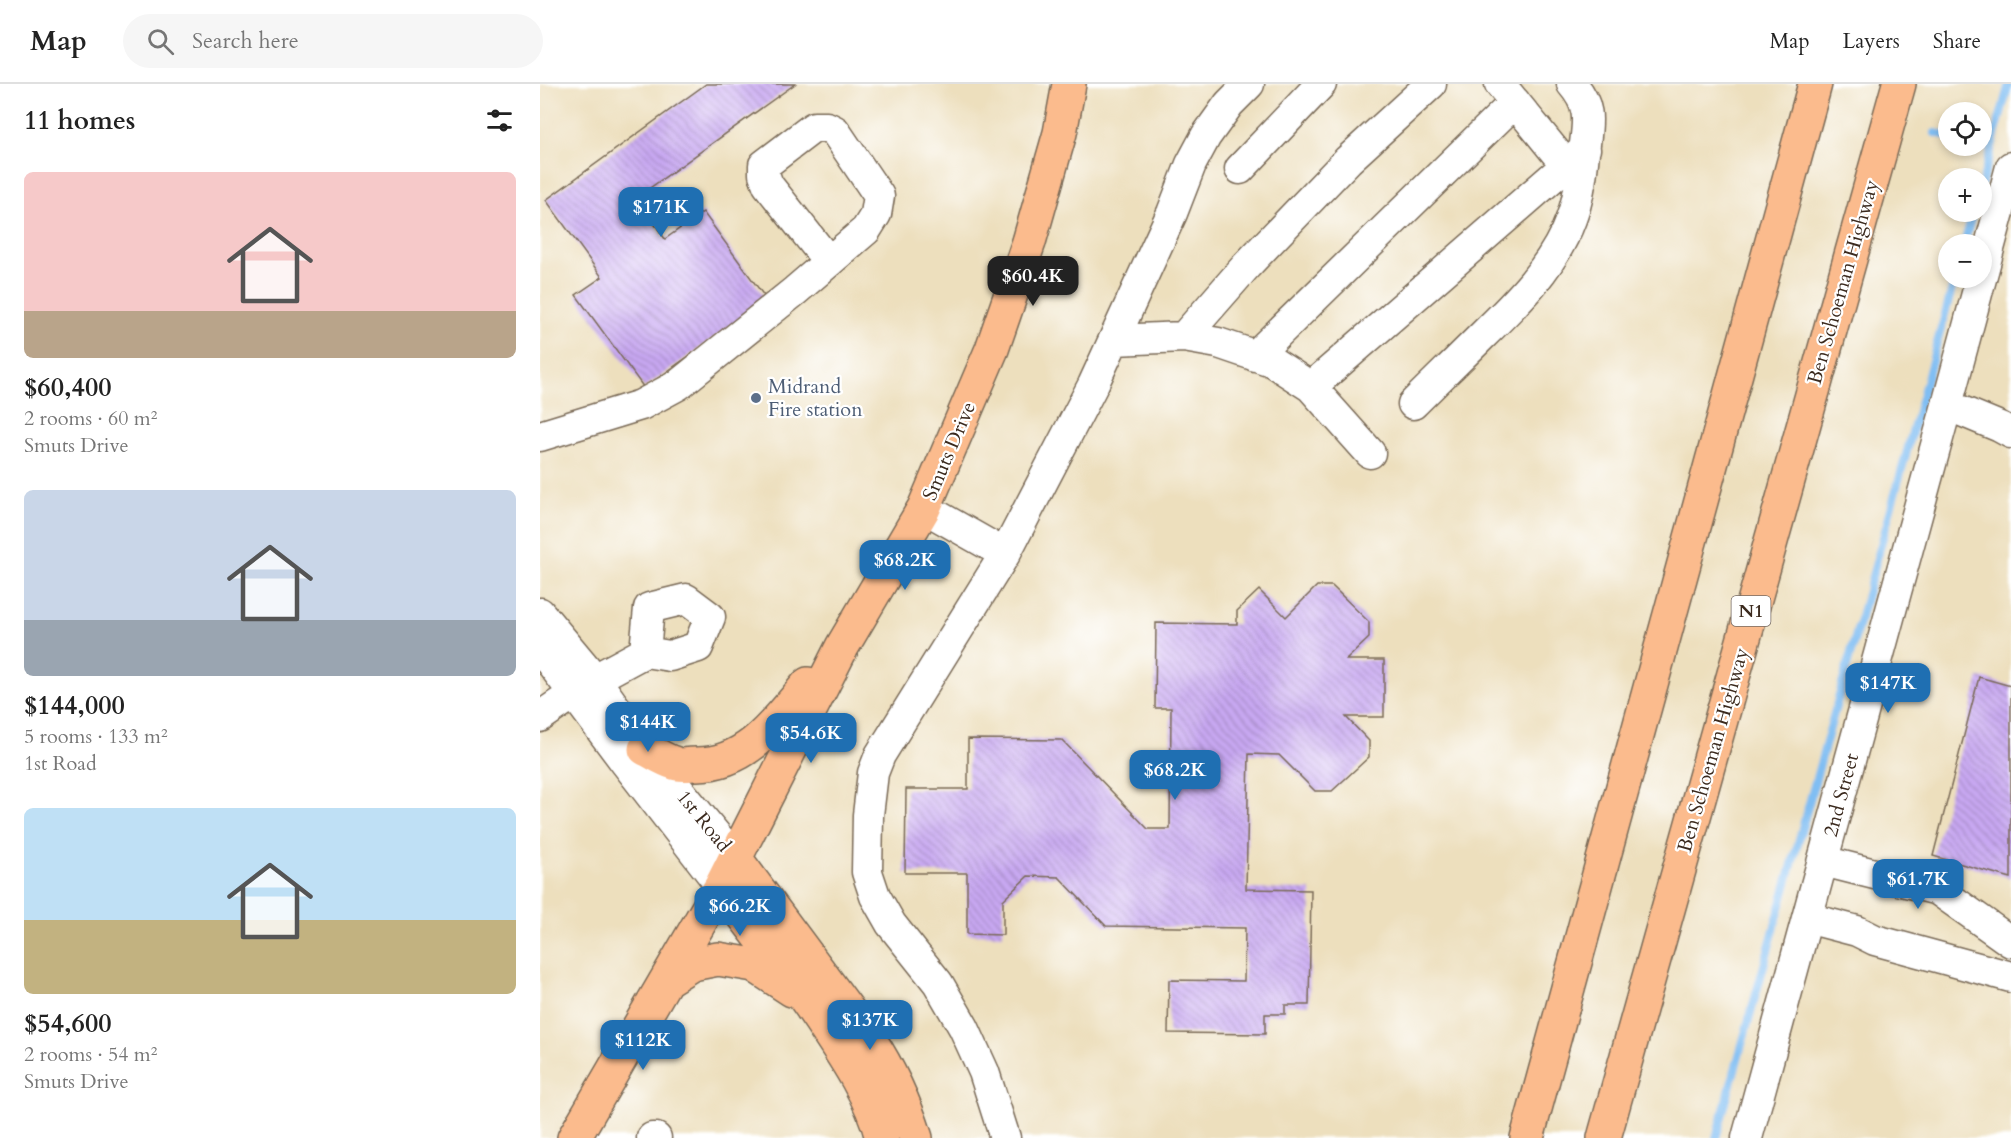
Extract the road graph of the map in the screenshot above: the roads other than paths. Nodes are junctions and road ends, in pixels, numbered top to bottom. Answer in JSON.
{"nodes":[{"id":1,"x":1069,"y":84,"type":"edge"},
{"id":2,"x":1249,"y":84,"type":"edge"},
{"id":3,"x":1321,"y":84,"type":"edge"},
{"id":4,"x":1431,"y":84,"type":"edge"},
{"id":5,"x":1572,"y":84,"type":"edge"},
{"id":6,"x":1815,"y":84,"type":"edge"},
{"id":7,"x":1899,"y":84,"type":"edge"},
{"id":8,"x":1507,"y":93,"type":"edge"},
{"id":9,"x":1575,"y":157,"type":"junction"},
{"id":10,"x":2011,"y":166,"type":"edge"},
{"id":11,"x":1240,"y":169,"type":"dead end"},
{"id":12,"x":830,"y":262,"type":"dead end"},
{"id":13,"x":1184,"y":337,"type":"junction"},
{"id":14,"x":1114,"y":340,"type":"junction"},
{"id":15,"x":1255,"y":356,"type":"junction"},
{"id":16,"x":1311,"y":387,"type":"junction"},
{"id":17,"x":1413,"y":404,"type":"dead end"},
{"id":18,"x":1947,"y":405,"type":"junction"},
{"id":19,"x":2011,"y":433,"type":"edge"},
{"id":20,"x":540,"y":436,"type":"edge"},
{"id":21,"x":1370,"y":453,"type":"dead end"},
{"id":22,"x":924,"y":508,"type":"junction"},
{"id":23,"x":1005,"y":554,"type":"junction"},
{"id":24,"x":540,"y":613,"type":"edge"},
{"id":25,"x":842,"y":647,"type":"junction"},
{"id":26,"x":540,"y":648,"type":"edge"},
{"id":27,"x":645,"y":652,"type":"dead end"},
{"id":28,"x":584,"y":687,"type":"junction"},
{"id":29,"x":540,"y":717,"type":"edge"},
{"id":30,"x":645,"y":749,"type":"junction"},
{"id":31,"x":1823,"y":861,"type":"junction"},
{"id":32,"x":728,"y":872,"type":"junction"},
{"id":33,"x":1807,"y":918,"type":"junction"},
{"id":34,"x":2011,"y":942,"type":"edge"},
{"id":35,"x":2011,"y":977,"type":"edge"},
{"id":36,"x":668,"y":979,"type":"junction"},
{"id":37,"x":806,"y":999,"type":"junction"},
{"id":38,"x":882,"y":1136,"type":"edge"},
{"id":39,"x":574,"y":1138,"type":"edge"},
{"id":40,"x":916,"y":1138,"type":"edge"},
{"id":41,"x":1005,"y":1138,"type":"edge"},
{"id":42,"x":1527,"y":1138,"type":"edge"},
{"id":43,"x":1604,"y":1138,"type":"edge"},
{"id":44,"x":1747,"y":1138,"type":"edge"}],
"edges":[{"from":1,"to":22,"type":"main road","name":"Smuts Drive"},
{"from":2,"to":14,"type":"street"},
{"from":3,"to":11,"type":"street"},
{"from":4,"to":13,"type":"street"},
{"from":5,"to":9,"type":"street"},
{"from":6,"to":42,"type":"main road"},
{"from":7,"to":43,"type":"main road","name":"Ben Schoeman Highway","number":"N1"},
{"from":8,"to":9,"type":"street"},
{"from":8,"to":15,"type":"street"},
{"from":9,"to":16,"type":"street"},
{"from":9,"to":17,"type":"street"},
{"from":10,"to":18,"type":"street","name":"2nd Street"},
{"from":12,"to":20,"type":"street"},
{"from":13,"to":14,"type":"street"},
{"from":13,"to":15,"type":"street"},
{"from":14,"to":23,"type":"street"},
{"from":15,"to":16,"type":"street"},
{"from":16,"to":21,"type":"street"},
{"from":18,"to":19,"type":"street"},
{"from":18,"to":31,"type":"street","name":"2nd Street"},
{"from":22,"to":23,"type":"street"},
{"from":22,"to":25,"type":"main road","name":"Smuts Drive"},
{"from":23,"to":41,"type":"street"},
{"from":24,"to":28,"type":"street","name":"1st Road"},
{"from":25,"to":30,"type":"main road"},
{"from":25,"to":32,"type":"main road","name":"Smuts Drive"},
{"from":26,"to":28,"type":"street","name":"1st Road"},
{"from":27,"to":28,"type":"street"},
{"from":28,"to":29,"type":"street"},
{"from":28,"to":30,"type":"street","name":"1st Road"},
{"from":28,"to":32,"type":"street","name":"1st Road"},
{"from":30,"to":32,"type":"street","name":"1st Road"},
{"from":31,"to":33,"type":"street","name":"2nd Street"},
{"from":31,"to":34,"type":"street"},
{"from":32,"to":36,"type":"main road","name":"Smuts Drive"},
{"from":32,"to":37,"type":"main road"},
{"from":32,"to":40,"type":"main road"},
{"from":33,"to":35,"type":"street"},
{"from":33,"to":44,"type":"street","name":"2nd Street"},
{"from":36,"to":37,"type":"main road"},
{"from":36,"to":39,"type":"main road","name":"Smuts Drive"},
{"from":37,"to":38,"type":"main road"}]}
